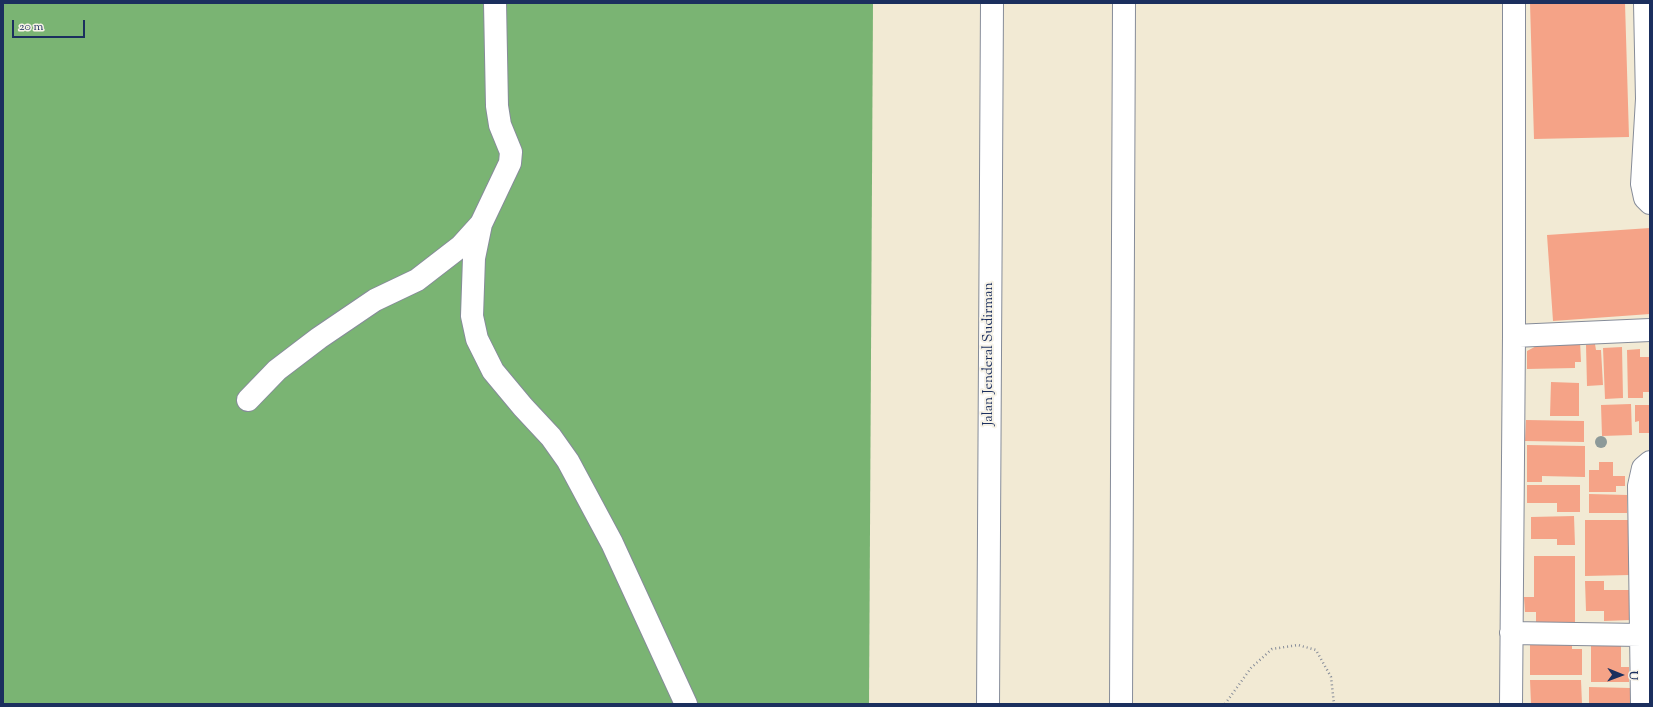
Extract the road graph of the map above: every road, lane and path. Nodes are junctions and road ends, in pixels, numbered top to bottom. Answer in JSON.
{"nodes":[{"id":1,"x":495,"y":3,"type":"edge"},
{"id":2,"x":992,"y":3,"type":"edge"},
{"id":3,"x":1124,"y":3,"type":"edge"},
{"id":4,"x":1514,"y":3,"type":"edge"},
{"id":5,"x":1645,"y":3,"type":"edge"},
{"id":6,"x":1648,"y":99,"type":"edge"},
{"id":7,"x":1650,"y":203,"type":"edge"},
{"id":8,"x":481,"y":224,"type":"junction"},
{"id":9,"x":1650,"y":330,"type":"edge"},
{"id":10,"x":1514,"y":336,"type":"junction"},
{"id":11,"x":248,"y":400,"type":"dead end"},
{"id":12,"x":1650,"y":462,"type":"edge"},
{"id":13,"x":1645,"y":567,"type":"edge"},
{"id":14,"x":1511,"y":633,"type":"junction"},
{"id":15,"x":1641,"y":635,"type":"junction"},
{"id":16,"x":1645,"y":699,"type":"edge"},
{"id":17,"x":686,"y":704,"type":"edge"},
{"id":18,"x":988,"y":704,"type":"edge"},
{"id":19,"x":1121,"y":704,"type":"edge"},
{"id":20,"x":1225,"y":704,"type":"edge"},
{"id":21,"x":1334,"y":704,"type":"edge"},
{"id":22,"x":1511,"y":704,"type":"edge"}],
"edges":[{"from":1,"to":8,"type":"main road"},
{"from":2,"to":18,"type":"main road","name":"Jalan Jenderal Sudirman"},
{"from":3,"to":19,"type":"main road"},
{"from":4,"to":10,"type":"main road"},
{"from":5,"to":6,"type":"main road"},
{"from":6,"to":7,"type":"main road"},
{"from":8,"to":11,"type":"main road"},
{"from":8,"to":17,"type":"main road"},
{"from":9,"to":10,"type":"main road"},
{"from":10,"to":14,"type":"main road"},
{"from":12,"to":13,"type":"main road"},
{"from":13,"to":15,"type":"main road"},
{"from":14,"to":15,"type":"main road"},
{"from":14,"to":22,"type":"main road"},
{"from":15,"to":16,"type":"main road"},
{"from":20,"to":21,"type":"path"}]}
